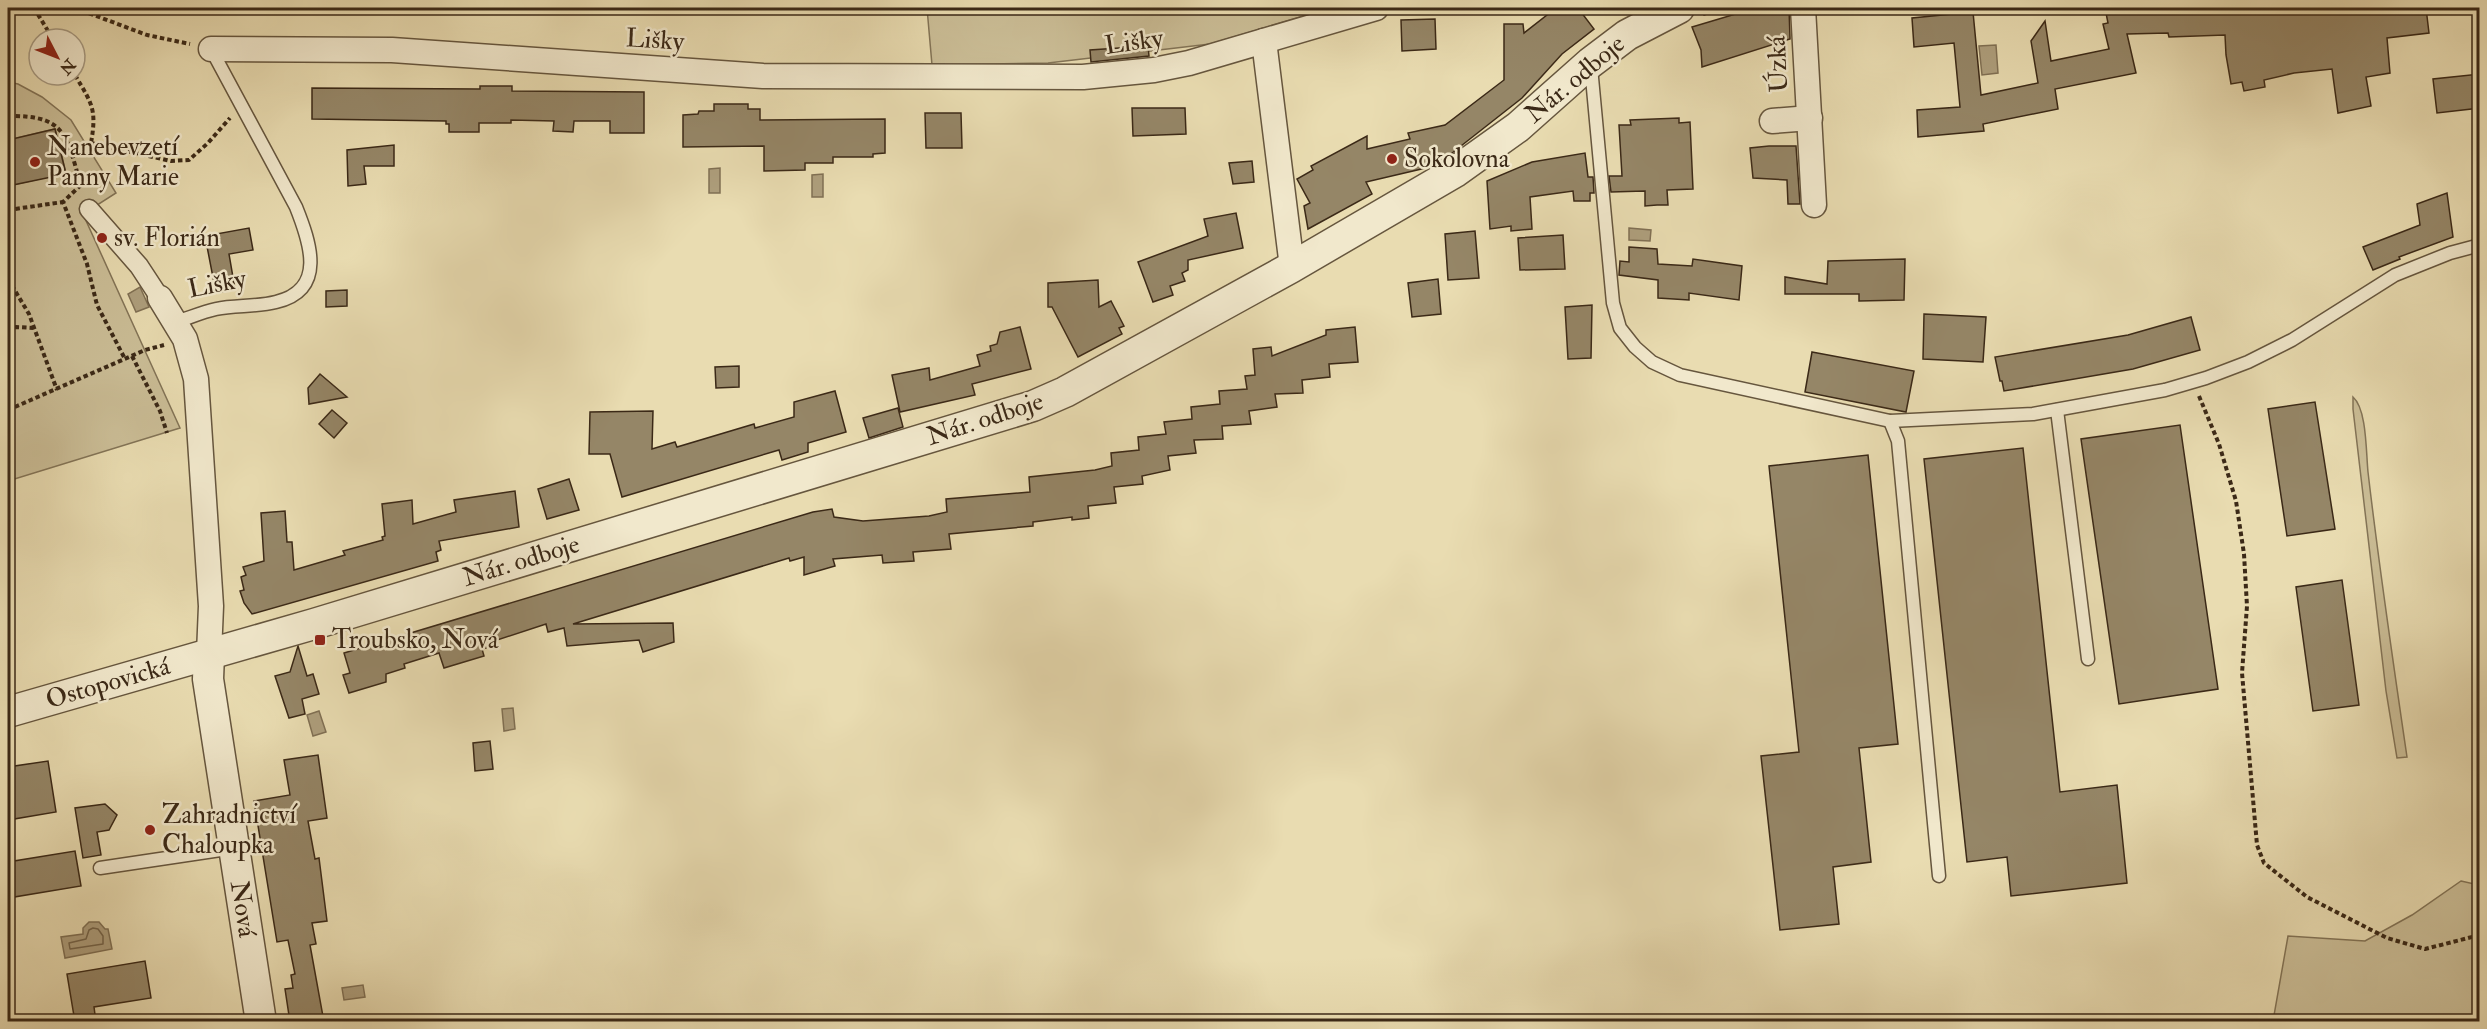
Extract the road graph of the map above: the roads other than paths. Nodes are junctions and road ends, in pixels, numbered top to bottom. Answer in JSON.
{"nodes":[{"id":1,"x":1376,"y":8,"type":"edge"},
{"id":2,"x":1679,"y":8,"type":"edge"},
{"id":3,"x":1803,"y":8,"type":"edge"},
{"id":4,"x":1264,"y":41,"type":"junction"},
{"id":5,"x":211,"y":49,"type":"joint"},
{"id":6,"x":1590,"y":63,"type":"junction"},
{"id":7,"x":1810,"y":118,"type":"junction"},
{"id":8,"x":1772,"y":121,"type":"dead end"},
{"id":9,"x":1815,"y":205,"type":"dead end"},
{"id":10,"x":89,"y":209,"type":"road end"},
{"id":11,"x":2480,"y":245,"type":"edge"},
{"id":12,"x":1292,"y":267,"type":"junction"},
{"id":13,"x":160,"y":297,"type":"joint"},
{"id":14,"x":180,"y":331,"type":"junction"},
{"id":15,"x":2057,"y":410,"type":"junction"},
{"id":16,"x":1890,"y":421,"type":"junction"},
{"id":17,"x":209,"y":654,"type":"junction"},
{"id":18,"x":2088,"y":659,"type":"dead end"},
{"id":19,"x":8,"y":712,"type":"edge"},
{"id":20,"x":234,"y":848,"type":"junction"},
{"id":21,"x":100,"y":868,"type":"dead end"},
{"id":22,"x":1939,"y":876,"type":"dead end"},
{"id":23,"x":261,"y":1022,"type":"edge"}],
"edges":[{"from":1,"to":4,"type":"street","name":"Lišky"},
{"from":2,"to":6,"type":"street","name":"Nár. odboje"},
{"from":3,"to":7,"type":"street","name":"Úzká"},
{"from":4,"to":5,"type":"street","name":"Lišky"},
{"from":4,"to":12,"type":"street"},
{"from":5,"to":14,"type":"lane","name":"Lišky"},
{"from":6,"to":12,"type":"street","name":"Nár. odboje"},
{"from":6,"to":16,"type":"lane"},
{"from":7,"to":8,"type":"street","name":"Úzká"},
{"from":7,"to":9,"type":"street","name":"Úzká"},
{"from":10,"to":13,"type":"street"},
{"from":11,"to":15,"type":"lane"},
{"from":12,"to":17,"type":"street","name":"Nár. odboje"},
{"from":13,"to":14,"type":"street"},
{"from":14,"to":17,"type":"street"},
{"from":15,"to":16,"type":"lane"},
{"from":15,"to":18,"type":"lane"},
{"from":16,"to":22,"type":"lane"},
{"from":17,"to":19,"type":"street","name":"Ostopovická"},
{"from":17,"to":20,"type":"street","name":"Nová"},
{"from":20,"to":21,"type":"lane"},
{"from":20,"to":23,"type":"street","name":"Nová"}]}
